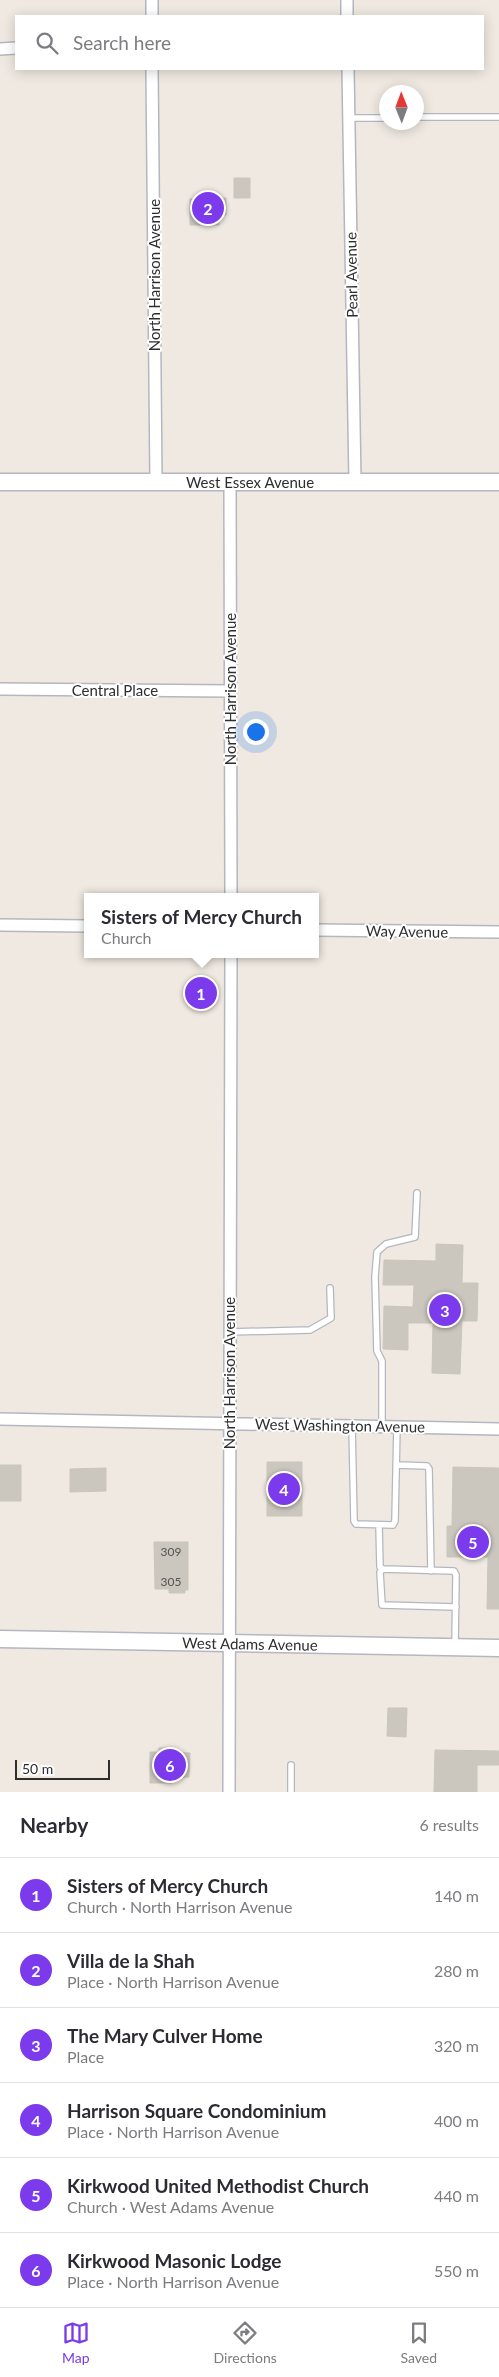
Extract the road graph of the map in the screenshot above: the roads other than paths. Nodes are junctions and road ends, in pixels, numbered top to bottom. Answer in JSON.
{"nodes":[{"id":1,"x":152,"y":0,"type":"edge"},
{"id":2,"x":347,"y":0,"type":"edge"},
{"id":3,"x":152,"y":15,"type":"edge"},
{"id":4,"x":347,"y":15,"type":"edge"},
{"id":5,"x":15,"y":48,"type":"edge"},
{"id":6,"x":0,"y":49,"type":"edge"},
{"id":7,"x":152,"y":70,"type":"edge"},
{"id":8,"x":348,"y":70,"type":"edge"},
{"id":9,"x":424,"y":117,"type":"edge"},
{"id":10,"x":499,"y":117,"type":"edge"},
{"id":11,"x":349,"y":118,"type":"junction"},
{"id":12,"x":379,"y":118,"type":"edge"},
{"id":13,"x":156,"y":481,"type":"junction"},
{"id":14,"x":0,"y":482,"type":"edge"},
{"id":15,"x":230,"y":482,"type":"junction"},
{"id":16,"x":355,"y":482,"type":"junction"},
{"id":17,"x":499,"y":482,"type":"edge"},
{"id":18,"x":0,"y":689,"type":"edge"},
{"id":19,"x":229,"y":691,"type":"junction"},
{"id":20,"x":230,"y":893,"type":"edge"},
{"id":21,"x":0,"y":925,"type":"edge"},
{"id":22,"x":84,"y":926,"type":"edge"},
{"id":23,"x":319,"y":930,"type":"edge"},
{"id":24,"x":499,"y":932,"type":"edge"},
{"id":25,"x":231,"y":958,"type":"edge"},
{"id":26,"x":417,"y":1193,"type":"dead end"},
{"id":27,"x":330,"y":1288,"type":"dead end"},
{"id":28,"x":229,"y":1332,"type":"junction"},
{"id":29,"x":0,"y":1419,"type":"edge"},
{"id":30,"x":229,"y":1422,"type":"junction"},
{"id":31,"x":352,"y":1425,"type":"junction"},
{"id":32,"x":382,"y":1425,"type":"junction"},
{"id":33,"x":397,"y":1425,"type":"junction"},
{"id":34,"x":499,"y":1429,"type":"edge"},
{"id":35,"x":396,"y":1465,"type":"junction"},
{"id":36,"x":379,"y":1525,"type":"junction"},
{"id":37,"x":383,"y":1569,"type":"junction"},
{"id":38,"x":431,"y":1571,"type":"junction"},
{"id":39,"x":456,"y":1607,"type":"junction"},
{"id":40,"x":0,"y":1639,"type":"edge"},
{"id":41,"x":228,"y":1643,"type":"junction"},
{"id":42,"x":455,"y":1647,"type":"junction"},
{"id":43,"x":499,"y":1648,"type":"edge"},
{"id":44,"x":291,"y":1765,"type":"dead end"},
{"id":45,"x":229,"y":1792,"type":"edge"},
{"id":46,"x":291,"y":1792,"type":"edge"}],
"edges":[{"from":1,"to":3,"type":"street"},
{"from":2,"to":4,"type":"street"},
{"from":5,"to":6,"type":"street"},
{"from":7,"to":13,"type":"street","name":"North Harrison Avenue"},
{"from":8,"to":11,"type":"street","name":"Pearl Avenue"},
{"from":9,"to":10,"type":"lane"},
{"from":11,"to":12,"type":"lane"},
{"from":11,"to":16,"type":"street","name":"Pearl Avenue"},
{"from":13,"to":14,"type":"street","name":"West Essex Avenue"},
{"from":13,"to":15,"type":"street","name":"West Essex Avenue"},
{"from":15,"to":16,"type":"street","name":"West Essex Avenue"},
{"from":15,"to":19,"type":"street","name":"North Harrison Avenue"},
{"from":16,"to":17,"type":"street","name":"West Essex Avenue"},
{"from":18,"to":19,"type":"street","name":"Central Place"},
{"from":19,"to":20,"type":"street","name":"North Harrison Avenue"},
{"from":21,"to":22,"type":"street"},
{"from":23,"to":24,"type":"street","name":"Way Avenue"},
{"from":25,"to":28,"type":"street","name":"North Harrison Avenue"},
{"from":26,"to":32,"type":"lane"},
{"from":27,"to":28,"type":"lane"},
{"from":28,"to":30,"type":"street","name":"North Harrison Avenue"},
{"from":29,"to":30,"type":"street","name":"West Washington Avenue"},
{"from":30,"to":31,"type":"street","name":"West Washington Avenue"},
{"from":30,"to":41,"type":"street","name":"North Harrison Avenue"},
{"from":31,"to":32,"type":"street","name":"West Washington Avenue"},
{"from":31,"to":36,"type":"lane"},
{"from":32,"to":33,"type":"street","name":"West Washington Avenue"},
{"from":33,"to":34,"type":"street","name":"West Washington Avenue"},
{"from":33,"to":35,"type":"lane"},
{"from":35,"to":36,"type":"lane"},
{"from":35,"to":38,"type":"lane"},
{"from":36,"to":37,"type":"lane"},
{"from":37,"to":38,"type":"lane"},
{"from":37,"to":39,"type":"lane"},
{"from":38,"to":39,"type":"lane"},
{"from":39,"to":42,"type":"lane"},
{"from":40,"to":41,"type":"street","name":"West Adams Avenue"},
{"from":41,"to":42,"type":"street","name":"West Adams Avenue"},
{"from":41,"to":45,"type":"street","name":"North Harrison Avenue"},
{"from":42,"to":43,"type":"street","name":"West Adams Avenue"},
{"from":44,"to":46,"type":"lane"}]}
